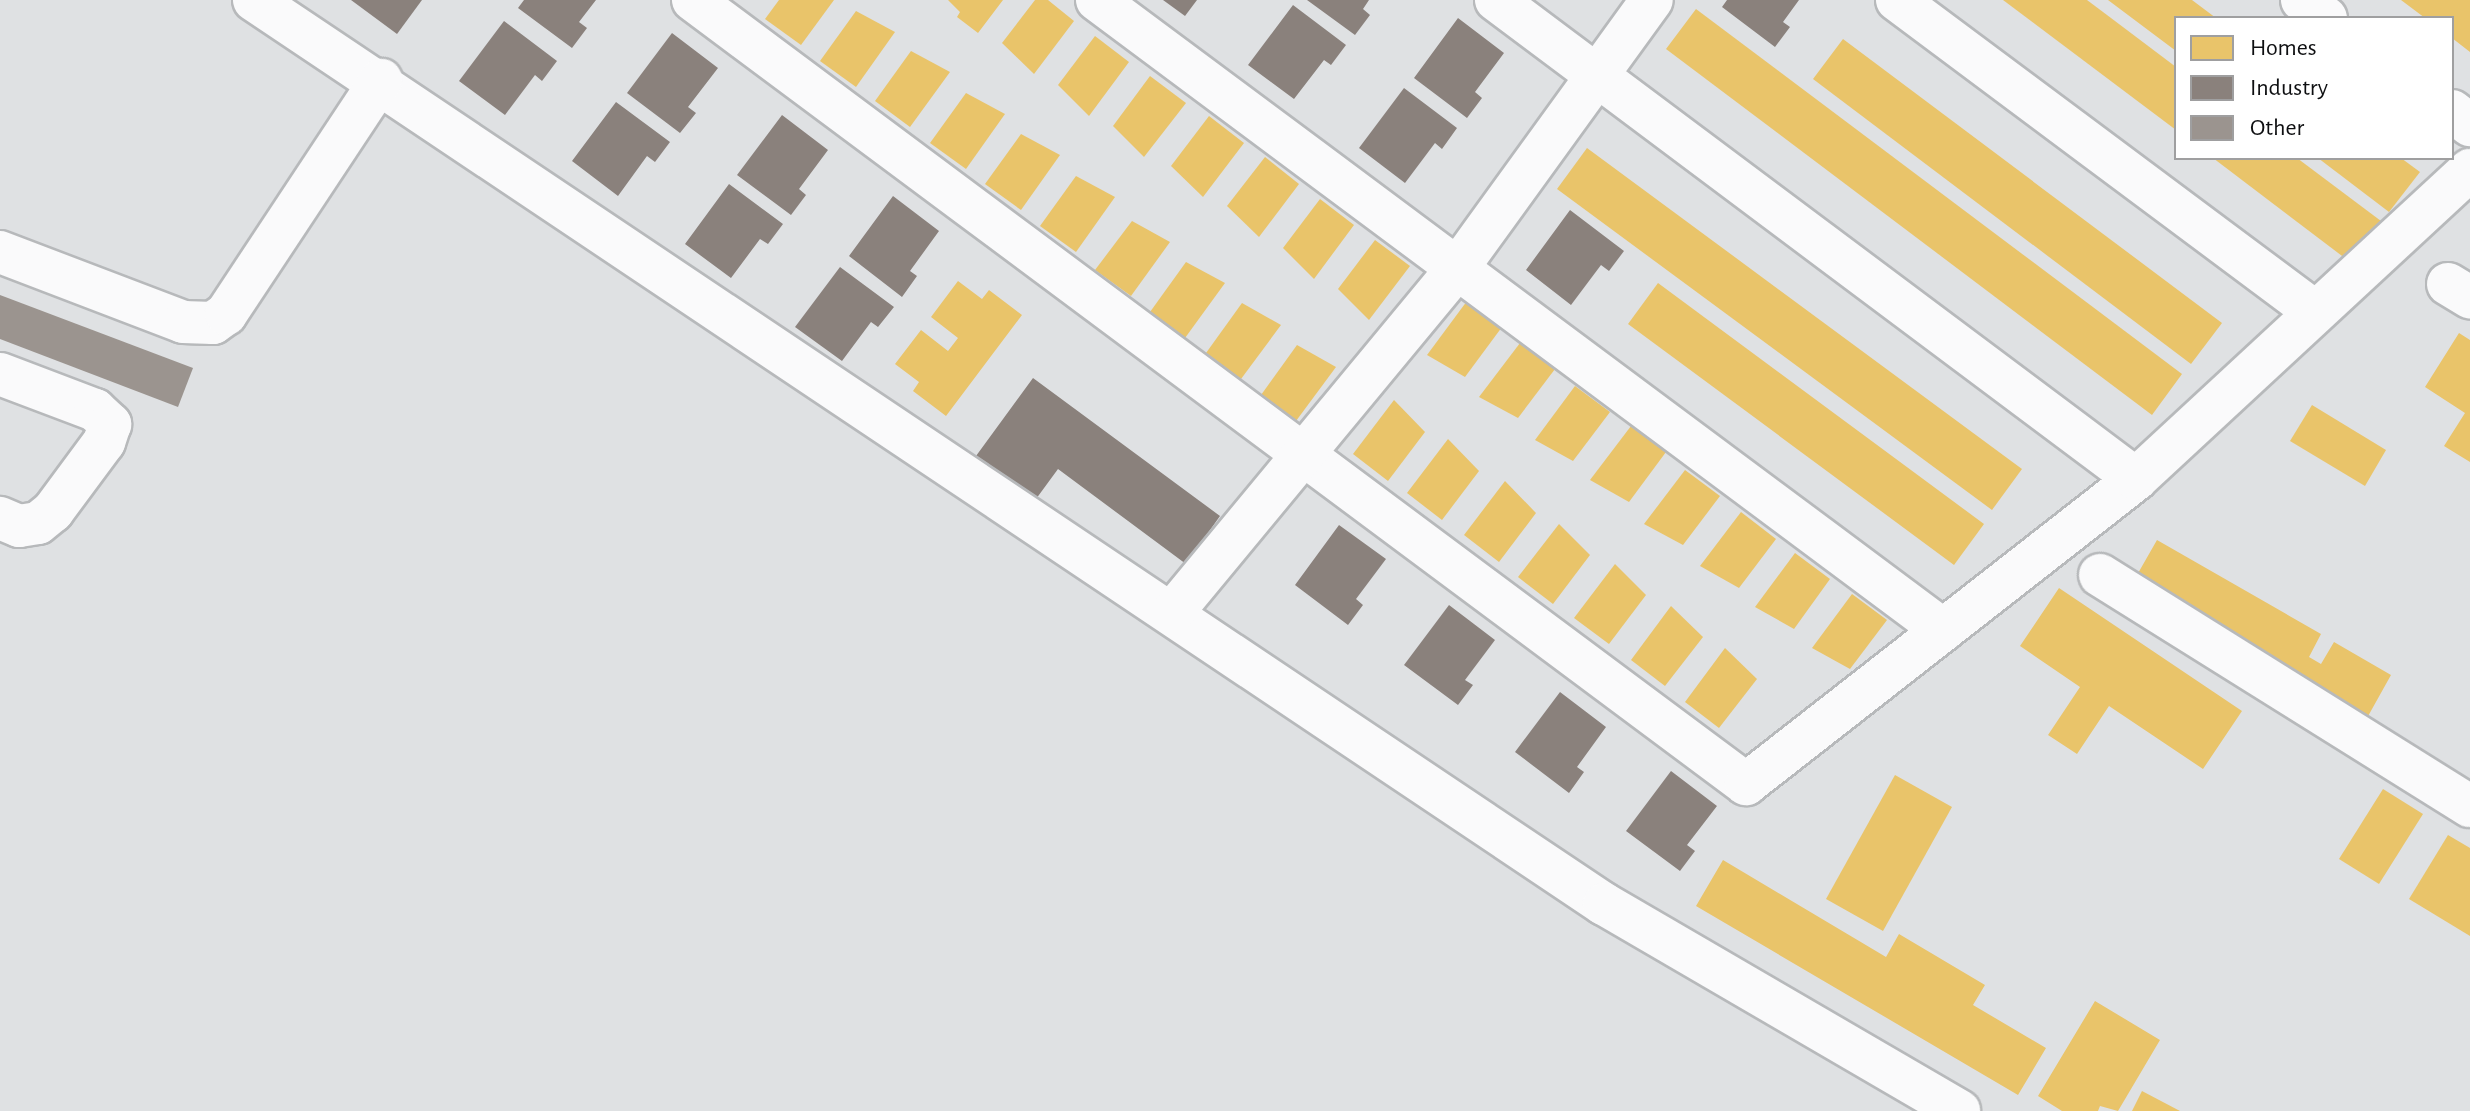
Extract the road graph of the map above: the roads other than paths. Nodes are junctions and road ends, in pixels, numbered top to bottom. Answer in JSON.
{"nodes":[{"id":1,"x":254,"y":0,"type":"edge"},
{"id":2,"x":693,"y":0,"type":"edge"},
{"id":3,"x":1097,"y":0,"type":"edge"},
{"id":4,"x":1496,"y":0,"type":"edge"},
{"id":5,"x":1652,"y":0,"type":"edge"},
{"id":6,"x":1897,"y":0,"type":"edge"},
{"id":7,"x":2302,"y":0,"type":"edge"},
{"id":8,"x":2323,"y":16,"type":"edge"},
{"id":9,"x":1598,"y":77,"type":"junction"},
{"id":10,"x":381,"y":80,"type":"junction"},
{"id":11,"x":2454,"y":113,"type":"edge"},
{"id":12,"x":2470,"y":125,"type":"edge"},
{"id":13,"x":2470,"y":170,"type":"edge"},
{"id":14,"x":0,"y":252,"type":"edge"},
{"id":15,"x":1457,"y":269,"type":"junction"},
{"id":16,"x":2314,"y":311,"type":"junction"},
{"id":17,"x":0,"y":374,"type":"edge"},
{"id":18,"x":1305,"y":455,"type":"junction"},
{"id":19,"x":2136,"y":479,"type":"junction"},
{"id":20,"x":0,"y":518,"type":"edge"},
{"id":21,"x":2100,"y":575,"type":"dead end"},
{"id":22,"x":1172,"y":613,"type":"junction"},
{"id":23,"x":1943,"y":630,"type":"junction"},
{"id":24,"x":2470,"y":806,"type":"edge"},
{"id":25,"x":1959,"y":1111,"type":"edge"}],
"edges":[{"from":1,"to":10,"type":"street"},
{"from":2,"to":18,"type":"street"},
{"from":3,"to":15,"type":"street"},
{"from":4,"to":9,"type":"street"},
{"from":5,"to":9,"type":"street"},
{"from":6,"to":16,"type":"street"},
{"from":7,"to":8,"type":"street"},
{"from":9,"to":15,"type":"street"},
{"from":9,"to":19,"type":"street"},
{"from":10,"to":14,"type":"street"},
{"from":10,"to":22,"type":"street"},
{"from":11,"to":12,"type":"street"},
{"from":13,"to":16,"type":"street"},
{"from":15,"to":18,"type":"street"},
{"from":15,"to":23,"type":"street"},
{"from":16,"to":19,"type":"street"},
{"from":17,"to":20,"type":"street"},
{"from":18,"to":22,"type":"street"},
{"from":18,"to":23,"type":"street"},
{"from":19,"to":23,"type":"street"},
{"from":21,"to":24,"type":"street"},
{"from":22,"to":25,"type":"street"}]}
